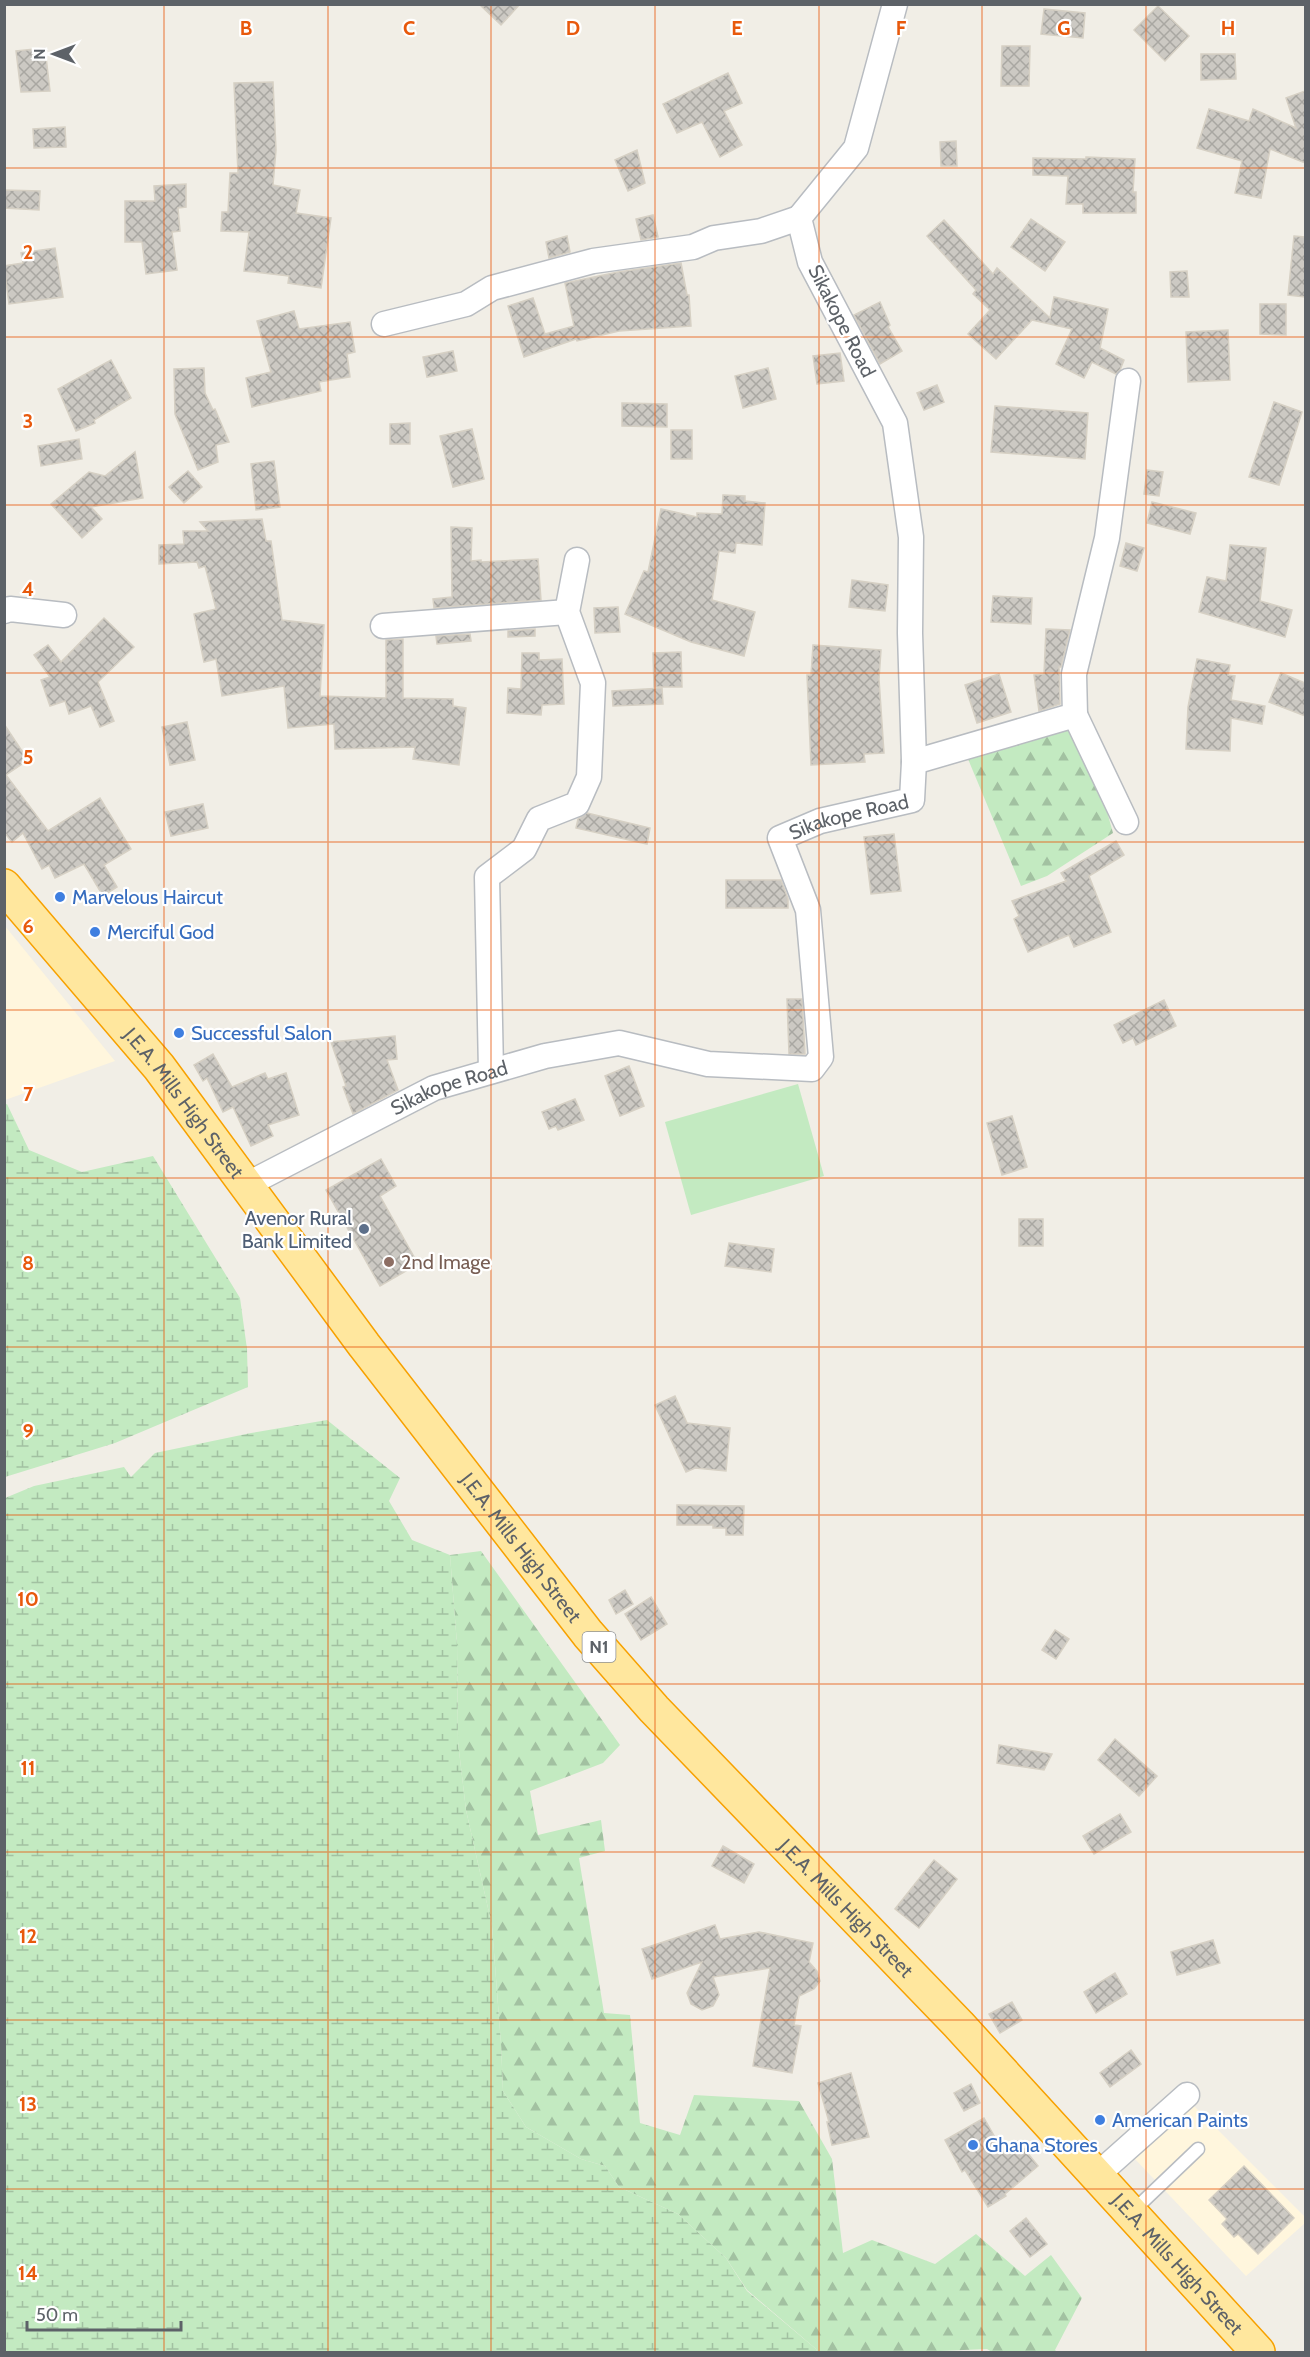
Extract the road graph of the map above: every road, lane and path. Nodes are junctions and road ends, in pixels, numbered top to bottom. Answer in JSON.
{"nodes":[{"id":1,"x":895,"y":4,"type":"edge"},
{"id":2,"x":799,"y":218,"type":"junction"},
{"id":3,"x":384,"y":324,"type":"dead end"},
{"id":4,"x":1128,"y":381,"type":"dead end"},
{"id":5,"x":577,"y":560,"type":"dead end"},
{"id":6,"x":4,"y":611,"type":"edge"},
{"id":7,"x":567,"y":612,"type":"junction"},
{"id":8,"x":64,"y":615,"type":"dead end"},
{"id":9,"x":383,"y":626,"type":"dead end"},
{"id":10,"x":1075,"y":714,"type":"junction"},
{"id":11,"x":914,"y":762,"type":"junction"},
{"id":12,"x":1126,"y":822,"type":"dead end"},
{"id":13,"x":4,"y":886,"type":"edge"},
{"id":14,"x":491,"y":1071,"type":"junction"},
{"id":15,"x":246,"y":1185,"type":"junction"},
{"id":16,"x":1187,"y":2095,"type":"dead end"},
{"id":17,"x":1198,"y":2149,"type":"dead end"},
{"id":18,"x":1096,"y":2176,"type":"junction"},
{"id":19,"x":1131,"y":2213,"type":"junction"},
{"id":20,"x":1258,"y":2352,"type":"edge"}],
"edges":[{"from":1,"to":2,"type":"street"},
{"from":2,"to":3,"type":"street"},
{"from":2,"to":11,"type":"street","name":"Sikakope Road"},
{"from":4,"to":10,"type":"street"},
{"from":5,"to":7,"type":"street"},
{"from":6,"to":8,"type":"street"},
{"from":7,"to":9,"type":"street"},
{"from":7,"to":14,"type":"street"},
{"from":10,"to":11,"type":"street"},
{"from":10,"to":12,"type":"street"},
{"from":11,"to":14,"type":"street","name":"Sikakope Road"},
{"from":13,"to":15,"type":"highway","name":"J.E.A. Mills High Street","number":"N1"},
{"from":14,"to":15,"type":"street","name":"Sikakope Road"},
{"from":15,"to":18,"type":"highway","name":"J.E.A. Mills High Street","number":"N1"},
{"from":16,"to":18,"type":"street"},
{"from":17,"to":19,"type":"lane"},
{"from":18,"to":19,"type":"highway","name":"J.E.A. Mills High Street","number":"N1"},
{"from":19,"to":20,"type":"highway","name":"J.E.A. Mills High Street","number":"N1"}]}
